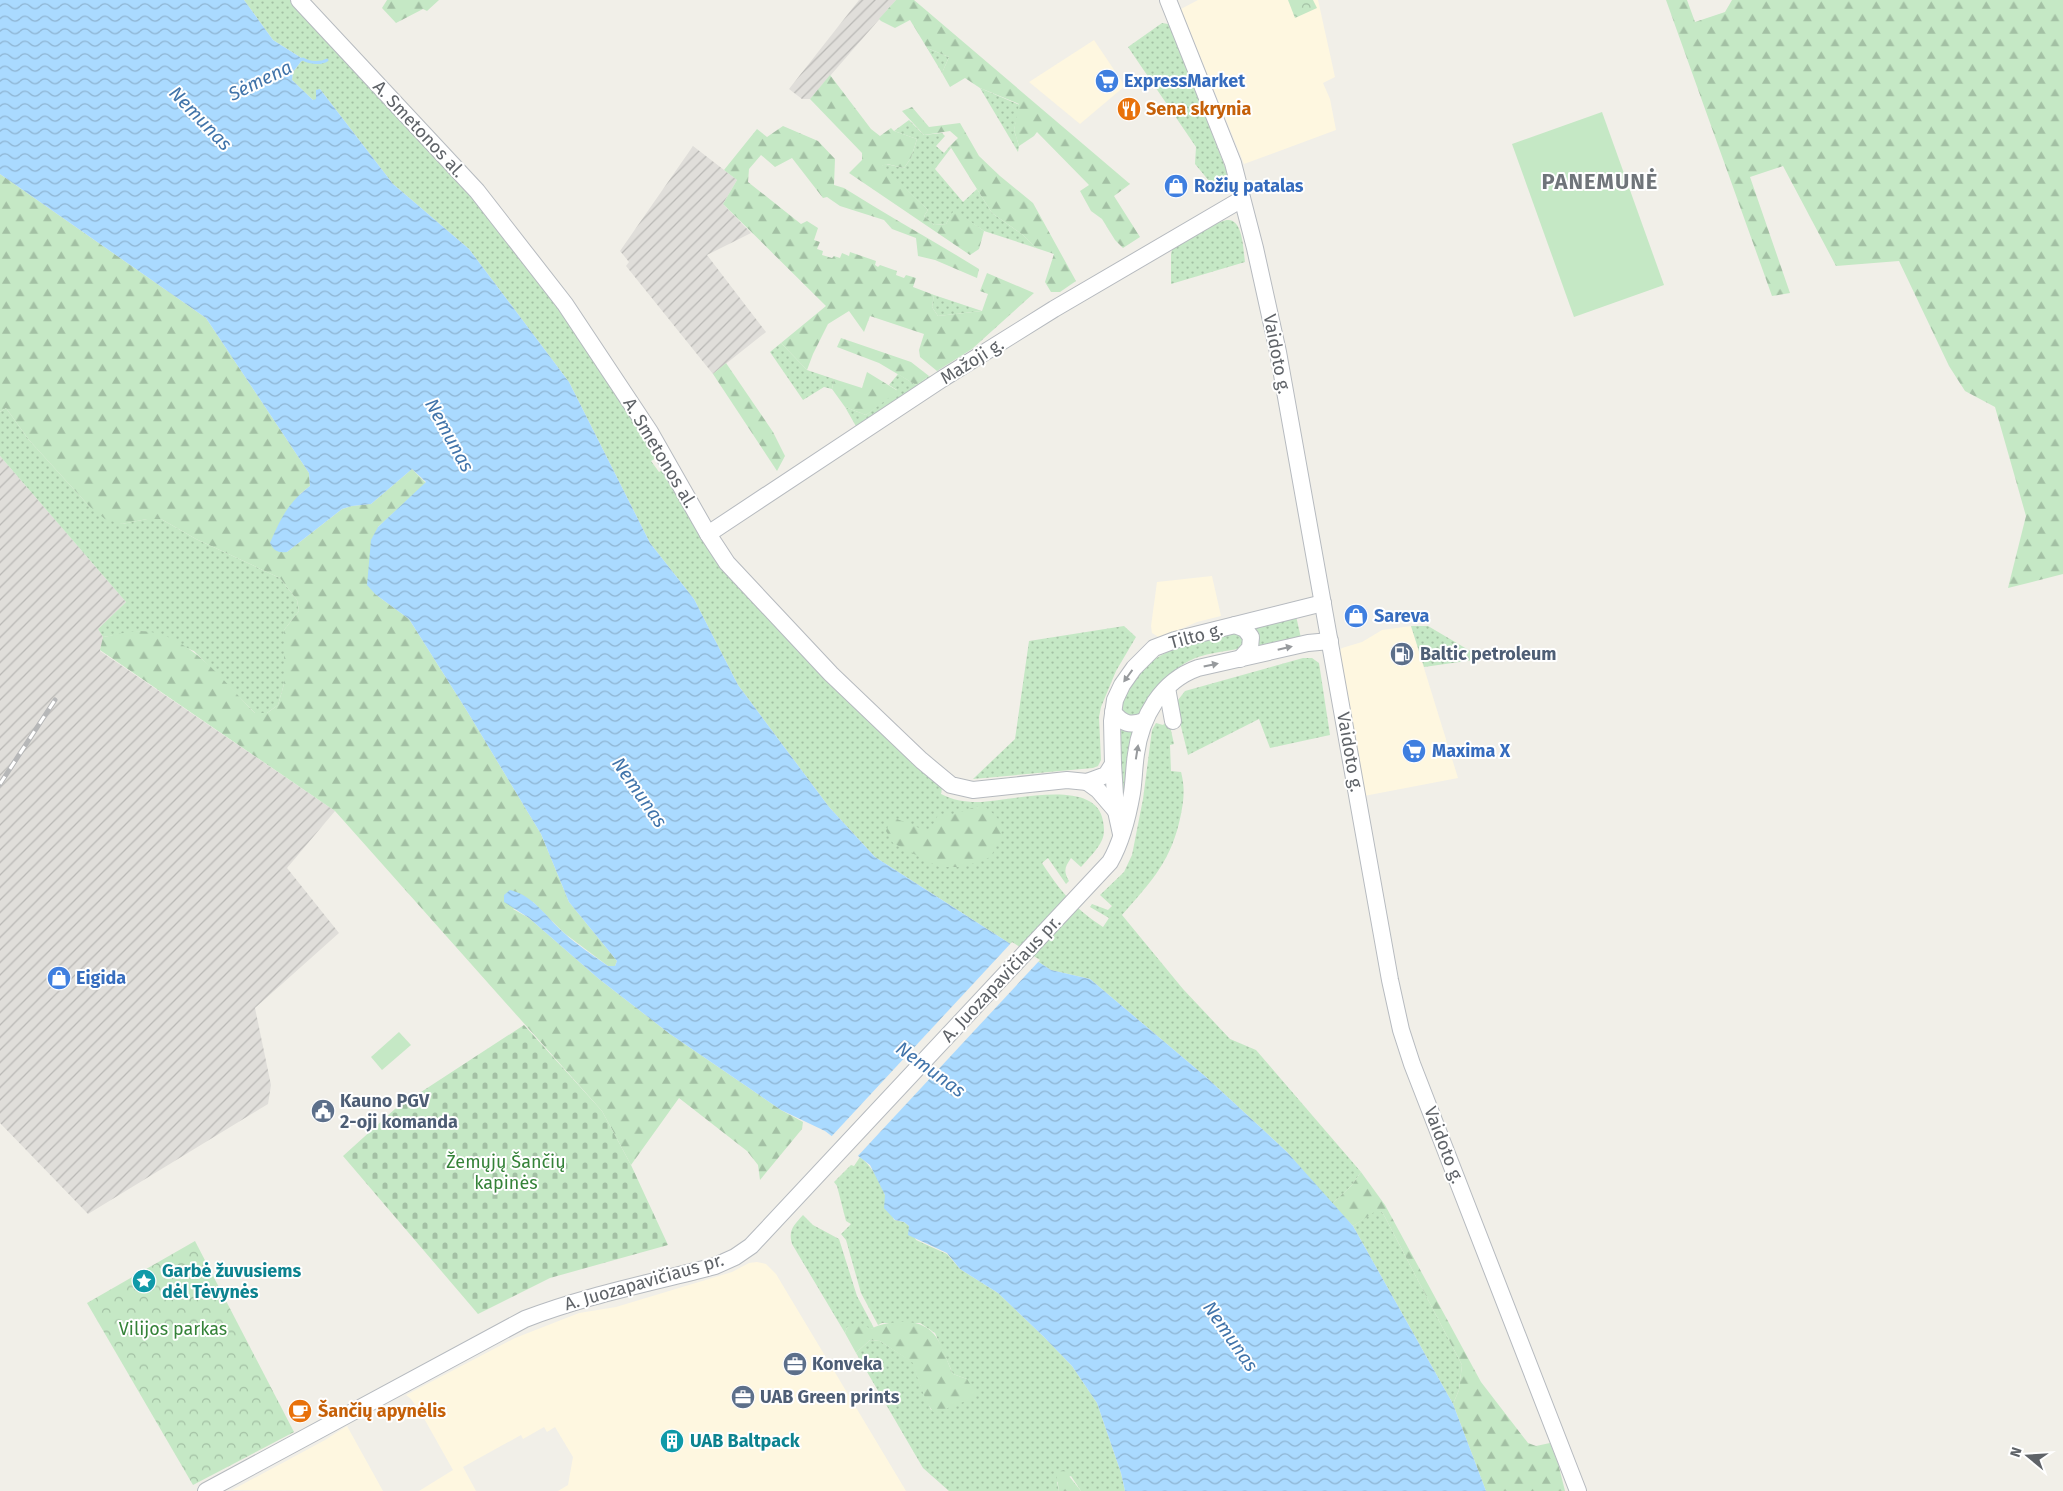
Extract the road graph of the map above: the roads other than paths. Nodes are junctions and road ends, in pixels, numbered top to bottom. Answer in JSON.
{"nodes":[{"id":1,"x":299,"y":0,"type":"edge"},
{"id":2,"x":1168,"y":0,"type":"edge"},
{"id":3,"x":1242,"y":199,"type":"junction"},
{"id":4,"x":708,"y":534,"type":"junction"},
{"id":5,"x":1323,"y":603,"type":"junction"},
{"id":6,"x":1235,"y":625,"type":"junction"},
{"id":7,"x":1330,"y":641,"type":"junction"},
{"id":8,"x":1240,"y":659,"type":"junction"},
{"id":9,"x":1167,"y":688,"type":"junction"},
{"id":10,"x":1113,"y":712,"type":"junction"},
{"id":11,"x":1146,"y":718,"type":"junction"},
{"id":12,"x":1113,"y":764,"type":"junction"},
{"id":13,"x":1087,"y":782,"type":"junction"},
{"id":14,"x":1132,"y":792,"type":"joint"},
{"id":15,"x":1116,"y":811,"type":"junction"},
{"id":16,"x":1121,"y":836,"type":"junction"},
{"id":17,"x":206,"y":1491,"type":"edge"},
{"id":18,"x":1578,"y":1491,"type":"edge"}],
"edges":[{"from":1,"to":4,"type":"main road","name":"A. Smetonos al."},
{"from":2,"to":3,"type":"main road","name":"Vaidoto g."},
{"from":3,"to":4,"type":"main road","name":"Mažoji g."},
{"from":3,"to":5,"type":"main road","name":"Vaidoto g."},
{"from":4,"to":13,"type":"main road","name":"A. Smetonos al."},
{"from":5,"to":6,"type":"main road","name":"Tilto g."},
{"from":5,"to":7,"type":"main road","name":"Vaidoto g."},
{"from":6,"to":8,"type":"main road"},
{"from":6,"to":10,"type":"main road","name":"Tilto g.","one_way":true},
{"from":8,"to":7,"type":"main road","name":"Tilto g.","one_way":true},
{"from":7,"to":18,"type":"main road","name":"Vaidoto g."},
{"from":9,"to":8,"type":"main road","name":"Tilto g.","one_way":true},
{"from":9,"to":11,"type":"main road","name":"Tilto g."},
{"from":9,"to":11,"type":"main road"},
{"from":10,"to":11,"type":"main road"},
{"from":10,"to":12,"type":"main road","name":"Tilto g."},
{"from":14,"to":11,"type":"main road","name":"Tilto g.","one_way":true},
{"from":12,"to":13,"type":"main road"},
{"from":12,"to":15,"type":"main road","name":"Tilto g."},
{"from":13,"to":15,"type":"main road"},
{"from":14,"to":16,"type":"main road","name":"A. Juozapavičiaus pr."},
{"from":15,"to":16,"type":"main road"},
{"from":16,"to":17,"type":"main road","name":"A. Juozapavičiaus pr."}]}
